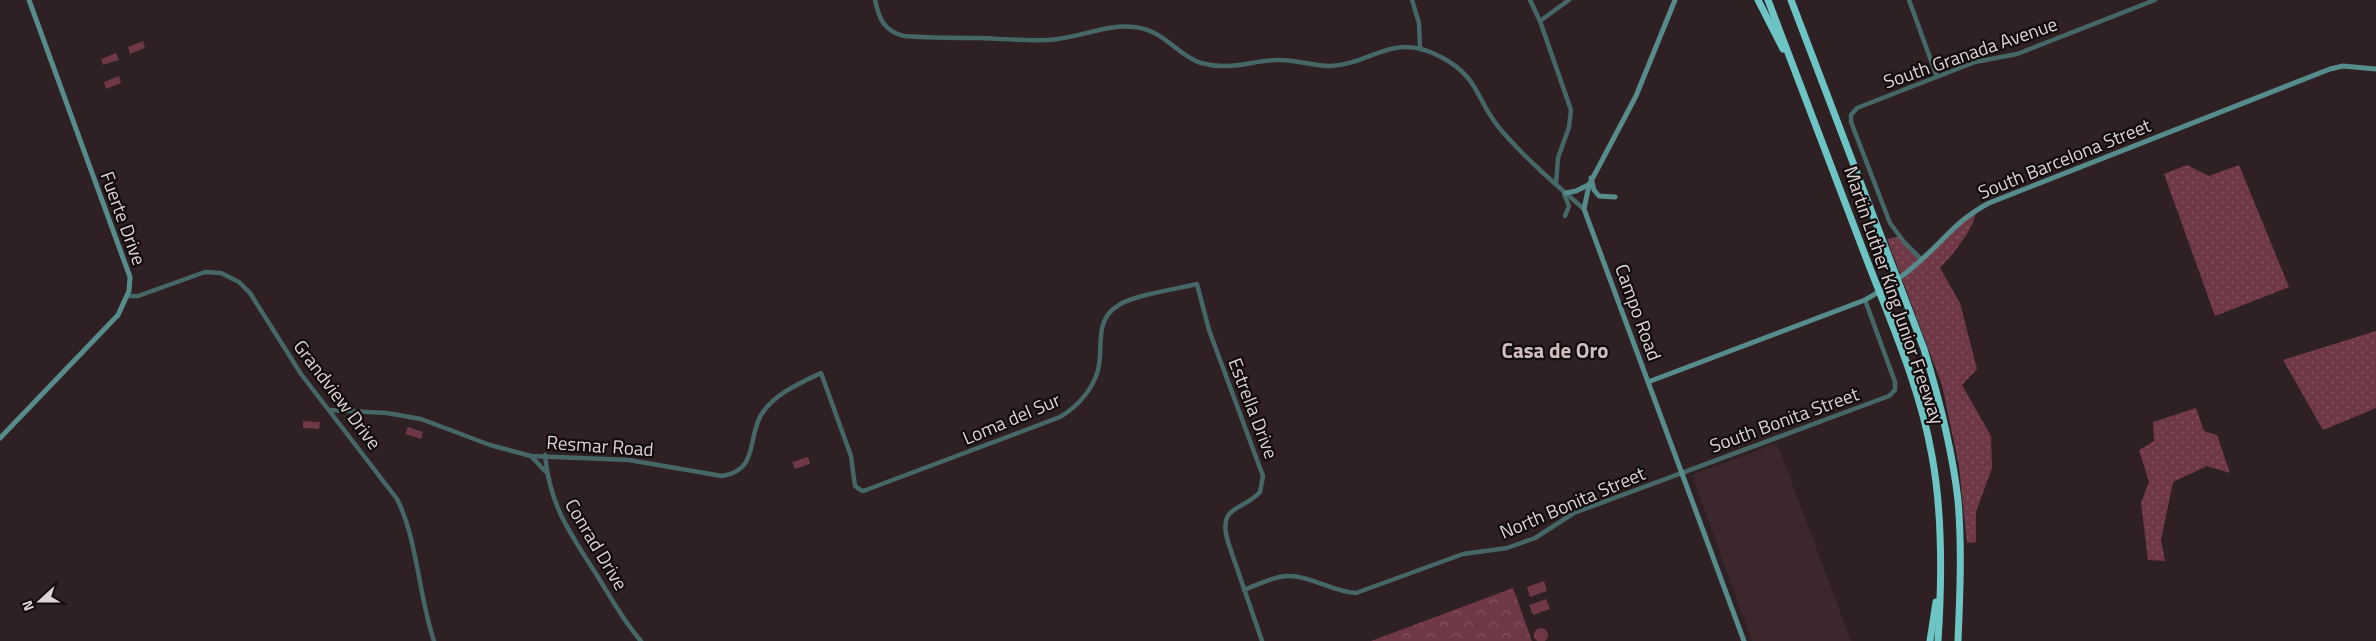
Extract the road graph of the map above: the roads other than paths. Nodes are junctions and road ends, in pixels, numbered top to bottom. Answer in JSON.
{"nodes":[{"id":1,"x":29,"y":0,"type":"edge"},
{"id":2,"x":875,"y":0,"type":"edge"},
{"id":3,"x":1412,"y":0,"type":"edge"},
{"id":4,"x":1530,"y":0,"type":"edge"},
{"id":5,"x":1569,"y":0,"type":"edge"},
{"id":6,"x":1675,"y":0,"type":"edge"},
{"id":7,"x":1758,"y":0,"type":"edge"},
{"id":8,"x":1768,"y":0,"type":"edge"},
{"id":9,"x":1791,"y":0,"type":"edge"},
{"id":10,"x":1909,"y":0,"type":"edge"},
{"id":11,"x":2155,"y":0,"type":"edge"},
{"id":12,"x":1540,"y":21,"type":"junction"},
{"id":13,"x":1420,"y":49,"type":"junction"},
{"id":14,"x":2376,"y":69,"type":"edge"},
{"id":15,"x":1937,"y":77,"type":"junction"},
{"id":16,"x":1806,"y":98,"type":"junction"},
{"id":17,"x":1591,"y":178,"type":"junction"},
{"id":18,"x":1556,"y":184,"type":"junction"},
{"id":19,"x":1589,"y":185,"type":"junction"},
{"id":20,"x":1564,"y":192,"type":"junction"},
{"id":21,"x":1615,"y":197,"type":"dead end"},
{"id":22,"x":1584,"y":209,"type":"junction"},
{"id":23,"x":1564,"y":216,"type":"dead end"},
{"id":24,"x":1922,"y":260,"type":"junction"},
{"id":25,"x":1197,"y":284,"type":"joint"},
{"id":26,"x":127,"y":296,"type":"junction"},
{"id":27,"x":1865,"y":300,"type":"junction"},
{"id":28,"x":821,"y":374,"type":"joint"},
{"id":29,"x":1648,"y":382,"type":"junction"},
{"id":30,"x":329,"y":410,"type":"junction"},
{"id":31,"x":0,"y":438,"type":"edge"},
{"id":32,"x":545,"y":455,"type":"junction"},
{"id":33,"x":531,"y":456,"type":"junction"},
{"id":34,"x":547,"y":473,"type":"junction"},
{"id":35,"x":1682,"y":473,"type":"junction"},
{"id":36,"x":1940,"y":575,"type":"junction"},
{"id":37,"x":1244,"y":590,"type":"junction"},
{"id":38,"x":434,"y":641,"type":"edge"},
{"id":39,"x":641,"y":641,"type":"edge"},
{"id":40,"x":1262,"y":641,"type":"edge"},
{"id":41,"x":1744,"y":641,"type":"edge"},
{"id":42,"x":1930,"y":641,"type":"edge"},
{"id":43,"x":1938,"y":641,"type":"edge"},
{"id":44,"x":1958,"y":641,"type":"edge"}],
"edges":[{"from":1,"to":26,"type":"main road","name":"Fuerte Drive"},
{"from":2,"to":13,"type":"street"},
{"from":3,"to":13,"type":"street"},
{"from":4,"to":12,"type":"street"},
{"from":5,"to":12,"type":"street"},
{"from":6,"to":17,"type":"main road"},
{"from":7,"to":16,"type":"highway"},
{"from":8,"to":16,"type":"highway","name":"Martin Luther King Junior Freeway"},
{"from":9,"to":44,"type":"highway","name":"Martin Luther King Junior Freeway"},
{"from":10,"to":15,"type":"street"},
{"from":11,"to":15,"type":"street","name":"South Granada Avenue"},
{"from":12,"to":18,"type":"street"},
{"from":13,"to":18,"type":"street"},
{"from":14,"to":24,"type":"main road","name":"South Barcelona Street"},
{"from":15,"to":24,"type":"street","name":"South Granada Avenue"},
{"from":16,"to":36,"type":"highway","name":"Martin Luther King Junior Freeway"},
{"from":17,"to":19,"type":"main road"},
{"from":17,"to":21,"type":"main road"},
{"from":18,"to":20,"type":"street"},
{"from":19,"to":20,"type":"main road"},
{"from":19,"to":22,"type":"main road"},
{"from":20,"to":22,"type":"street"},
{"from":20,"to":23,"type":"street"},
{"from":22,"to":29,"type":"main road","name":"Campo Road"},
{"from":24,"to":27,"type":"main road","name":"South Barcelona Street"},
{"from":25,"to":28,"type":"street","name":"Loma del Sur"},
{"from":25,"to":37,"type":"street","name":"Estrella Drive"},
{"from":26,"to":30,"type":"street","name":"Grandview Drive"},
{"from":26,"to":31,"type":"main road","name":"Fuerte Drive"},
{"from":27,"to":29,"type":"main road","name":"South Barcelona Street"},
{"from":27,"to":35,"type":"street","name":"South Bonita Street"},
{"from":28,"to":32,"type":"street","name":"Resmar Road"},
{"from":29,"to":35,"type":"main road","name":"Campo Road"},
{"from":30,"to":33,"type":"street","name":"Resmar Road"},
{"from":30,"to":38,"type":"street","name":"Grandview Drive"},
{"from":32,"to":33,"type":"street","name":"Resmar Road"},
{"from":32,"to":34,"type":"street","name":"Conrad Drive"},
{"from":33,"to":34,"type":"street"},
{"from":34,"to":39,"type":"street","name":"Conrad Drive"},
{"from":35,"to":37,"type":"street","name":"North Bonita Street"},
{"from":35,"to":41,"type":"main road","name":"Campo Road"},
{"from":36,"to":42,"type":"highway"},
{"from":36,"to":43,"type":"highway","name":"Martin Luther King Junior Freeway"},
{"from":37,"to":40,"type":"street","name":"Estrella Drive"}]}
